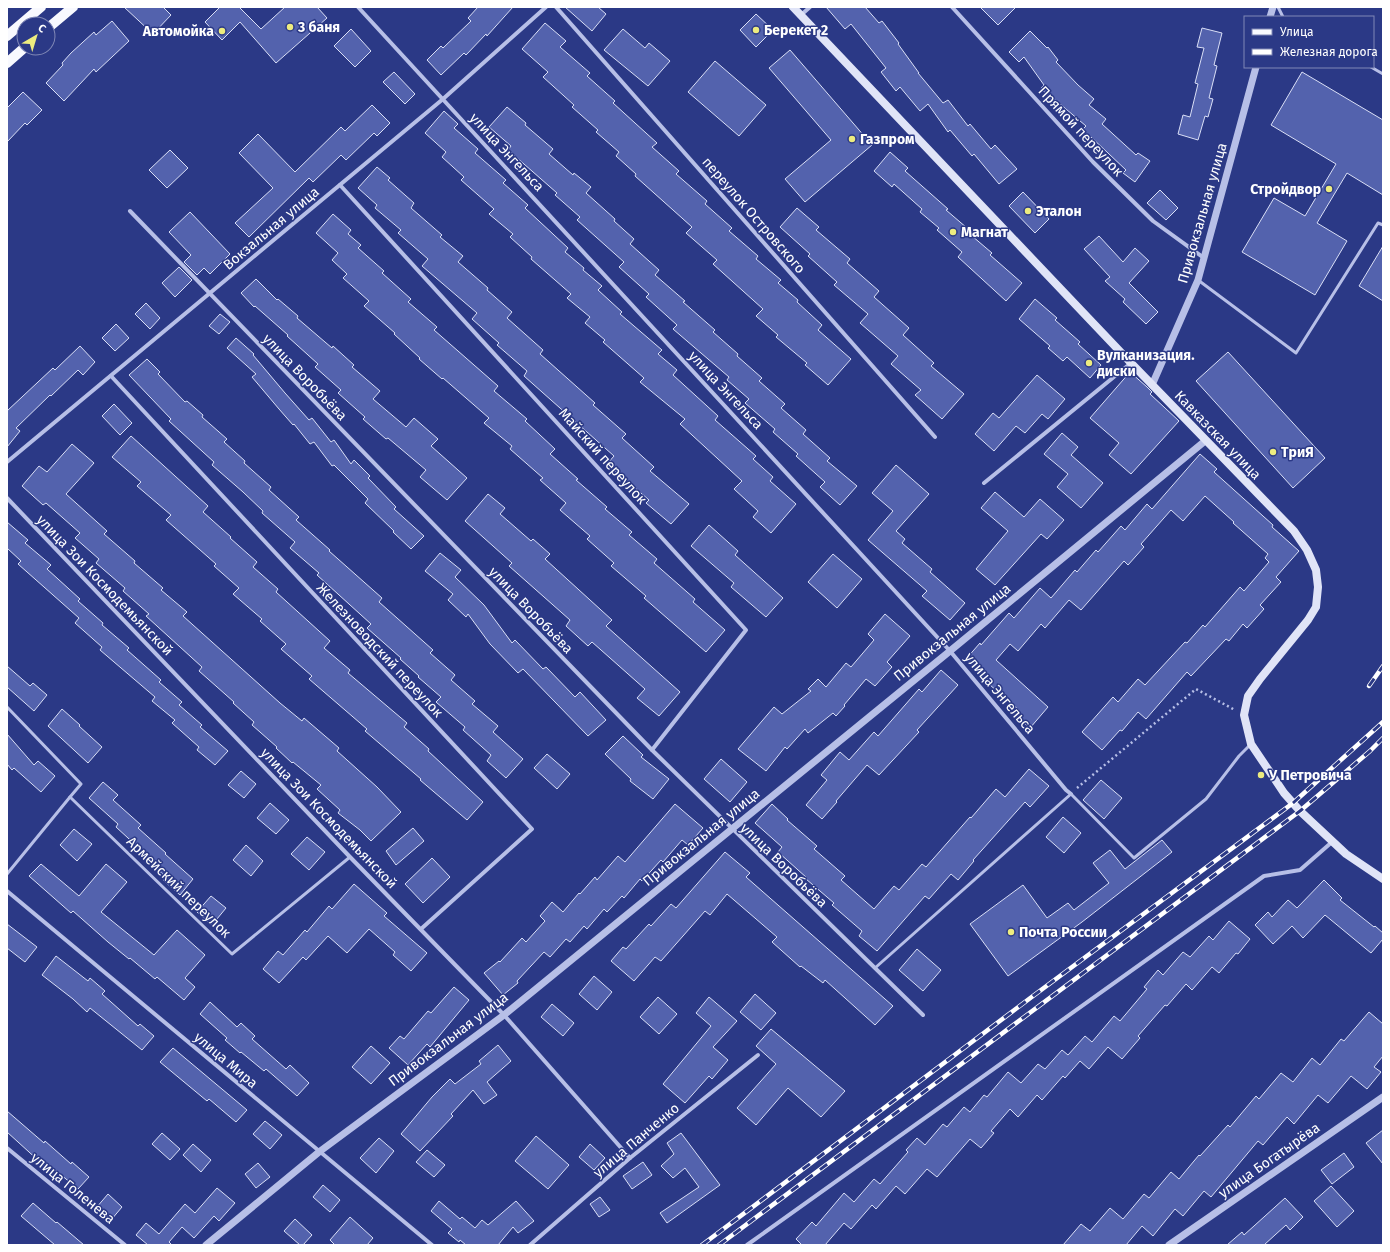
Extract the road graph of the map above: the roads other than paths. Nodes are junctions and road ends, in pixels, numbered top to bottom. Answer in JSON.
{"nodes":[{"id":1,"x":40,"y":7,"type":"edge"},
{"id":2,"x":73,"y":7,"type":"edge"},
{"id":3,"x":358,"y":7,"type":"edge"},
{"id":4,"x":546,"y":7,"type":"edge"},
{"id":5,"x":556,"y":7,"type":"edge"},
{"id":6,"x":792,"y":7,"type":"edge"},
{"id":7,"x":810,"y":7,"type":"edge"},
{"id":8,"x":952,"y":7,"type":"edge"},
{"id":9,"x":1278,"y":7,"type":"edge"},
{"id":10,"x":801,"y":16,"type":"junction"},
{"id":11,"x":1282,"y":16,"type":"edge"},
{"id":12,"x":56,"y":21,"type":"edge"},
{"id":13,"x":7,"y":35,"type":"edge"},
{"id":14,"x":16,"y":55,"type":"edge"},
{"id":15,"x":7,"y":63,"type":"edge"},
{"id":16,"x":1256,"y":68,"type":"edge"},
{"id":17,"x":1373,"y":68,"type":"edge"},
{"id":18,"x":1383,"y":74,"type":"edge"},
{"id":19,"x":443,"y":99,"type":"junction"},
{"id":20,"x":340,"y":185,"type":"junction"},
{"id":21,"x":130,"y":211,"type":"dead end"},
{"id":22,"x":1383,"y":225,"type":"edge"},
{"id":23,"x":1204,"y":258,"type":"junction"},
{"id":24,"x":1198,"y":280,"type":"junction"},
{"id":25,"x":210,"y":294,"type":"junction"},
{"id":26,"x":1131,"y":363,"type":"junction"},
{"id":27,"x":111,"y":376,"type":"junction"},
{"id":28,"x":1152,"y":385,"type":"junction"},
{"id":29,"x":935,"y":437,"type":"dead end"},
{"id":30,"x":1205,"y":441,"type":"junction"},
{"id":31,"x":7,"y":462,"type":"edge"},
{"id":32,"x":984,"y":483,"type":"dead end"},
{"id":33,"x":7,"y":498,"type":"edge"},
{"id":34,"x":950,"y":651,"type":"junction"},
{"id":35,"x":7,"y":707,"type":"edge"},
{"id":36,"x":1251,"y":744,"type":"junction"},
{"id":37,"x":652,"y":750,"type":"junction"},
{"id":38,"x":1071,"y":794,"type":"junction"},
{"id":39,"x":70,"y":797,"type":"junction"},
{"id":40,"x":731,"y":828,"type":"junction"},
{"id":41,"x":1332,"y":842,"type":"junction"},
{"id":42,"x":350,"y":857,"type":"junction"},
{"id":43,"x":7,"y":874,"type":"edge"},
{"id":44,"x":1383,"y":879,"type":"edge"},
{"id":45,"x":7,"y":891,"type":"edge"},
{"id":46,"x":421,"y":929,"type":"junction"},
{"id":47,"x":875,"y":968,"type":"junction"},
{"id":48,"x":504,"y":1015,"type":"junction"},
{"id":49,"x":923,"y":1015,"type":"dead end"},
{"id":50,"x":758,"y":1055,"type":"dead end"},
{"id":51,"x":1383,"y":1097,"type":"edge"},
{"id":52,"x":7,"y":1148,"type":"edge"},
{"id":53,"x":319,"y":1152,"type":"junction"},
{"id":54,"x":630,"y":1158,"type":"junction"},
{"id":55,"x":125,"y":1245,"type":"edge"},
{"id":56,"x":206,"y":1245,"type":"edge"},
{"id":57,"x":432,"y":1245,"type":"edge"},
{"id":58,"x":530,"y":1245,"type":"edge"},
{"id":59,"x":747,"y":1245,"type":"edge"},
{"id":60,"x":1169,"y":1245,"type":"edge"}],
"edges":[{"from":1,"to":13,"type":"main road"},
{"from":2,"to":12,"type":"main road"},
{"from":3,"to":19,"type":"street","name":"улица Энгельса"},
{"from":4,"to":19,"type":"street","name":"Вокзальная улица"},
{"from":5,"to":29,"type":"street","name":"переулок Островского"},
{"from":6,"to":10,"type":"main road","name":"Кавказская улица"},
{"from":7,"to":10,"type":"street"},
{"from":8,"to":23,"type":"street","name":"Прямой переулок"},
{"from":9,"to":11,"type":"lane"},
{"from":10,"to":26,"type":"main road","name":"Кавказская улица"},
{"from":14,"to":15,"type":"main road"},
{"from":16,"to":23,"type":"street","name":"Привокзальная улица"},
{"from":17,"to":18,"type":"lane"},
{"from":19,"to":20,"type":"street","name":"Вокзальная улица"},
{"from":19,"to":34,"type":"street","name":"улица Энгельса"},
{"from":20,"to":25,"type":"street","name":"Вокзальная улица"},
{"from":20,"to":37,"type":"street","name":"Майский переулок"},
{"from":21,"to":25,"type":"street","name":"улица Воробьёва"},
{"from":22,"to":24,"type":"lane"},
{"from":23,"to":24,"type":"street","name":"Привокзальная улица"},
{"from":24,"to":28,"type":"street","name":"Привокзальная улица"},
{"from":25,"to":27,"type":"street","name":"Вокзальная улица"},
{"from":25,"to":37,"type":"street","name":"улица Воробьёва"},
{"from":26,"to":28,"type":"main road","name":"Кавказская улица"},
{"from":26,"to":32,"type":"street"},
{"from":27,"to":31,"type":"street","name":"Вокзальная улица"},
{"from":27,"to":46,"type":"street","name":"Железноводский переулок"},
{"from":28,"to":30,"type":"main road","name":"Кавказская улица"},
{"from":30,"to":34,"type":"street","name":"Привокзальная улица"},
{"from":30,"to":36,"type":"main road","name":"Кавказская улица"},
{"from":33,"to":42,"type":"street","name":"улица Зои Космодемьянской"},
{"from":34,"to":38,"type":"street","name":"улица Энгельса"},
{"from":34,"to":40,"type":"street","name":"Привокзальная улица"},
{"from":35,"to":39,"type":"lane"},
{"from":36,"to":38,"type":"lane"},
{"from":36,"to":41,"type":"main road","name":"Кавказская улица"},
{"from":37,"to":40,"type":"street","name":"улица Воробьёва"},
{"from":38,"to":47,"type":"lane"},
{"from":39,"to":42,"type":"lane","name":"Армейский переулок"},
{"from":39,"to":43,"type":"lane"},
{"from":40,"to":47,"type":"street","name":"улица Воробьёва"},
{"from":40,"to":48,"type":"street","name":"Привокзальная улица"},
{"from":41,"to":44,"type":"main road","name":"Кавказская улица"},
{"from":41,"to":59,"type":"street"},
{"from":42,"to":46,"type":"street","name":"улица Зои Космодемьянской"},
{"from":45,"to":53,"type":"street","name":"улица Мира"},
{"from":46,"to":48,"type":"street","name":"улица Зои Космодемьянской"},
{"from":47,"to":49,"type":"street","name":"улица Воробьёва"},
{"from":48,"to":53,"type":"street","name":"Привокзальная улица"},
{"from":48,"to":54,"type":"street","name":"улица Зои Космодемьянской"},
{"from":50,"to":54,"type":"street","name":"улица Панченко"},
{"from":51,"to":60,"type":"street","name":"улица Богатырёва"},
{"from":52,"to":55,"type":"street","name":"улица Голенева"},
{"from":53,"to":56,"type":"street","name":"Привокзальная улица"},
{"from":53,"to":57,"type":"street","name":"улица Мира"},
{"from":54,"to":58,"type":"street","name":"улица Панченко"}]}
